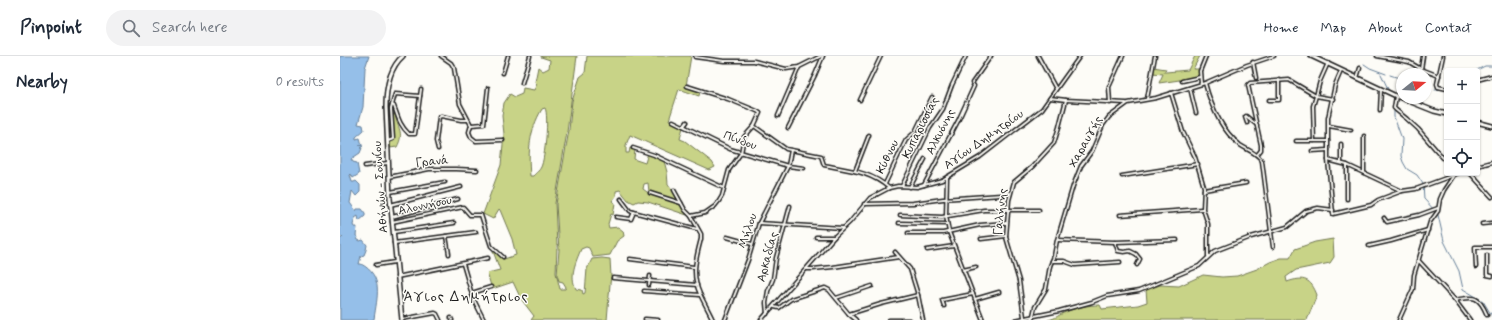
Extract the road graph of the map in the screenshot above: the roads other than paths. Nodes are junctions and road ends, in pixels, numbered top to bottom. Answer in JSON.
{"nodes":[{"id":1,"x":403,"y":56,"type":"edge"},
{"id":2,"x":441,"y":56,"type":"edge"},
{"id":3,"x":508,"y":56,"type":"edge"},
{"id":4,"x":530,"y":56,"type":"edge"},
{"id":5,"x":822,"y":56,"type":"edge"},
{"id":6,"x":881,"y":56,"type":"edge"},
{"id":7,"x":966,"y":56,"type":"edge"},
{"id":8,"x":991,"y":56,"type":"edge"},
{"id":9,"x":1038,"y":56,"type":"edge"},
{"id":10,"x":1080,"y":56,"type":"edge"},
{"id":11,"x":1123,"y":56,"type":"edge"},
{"id":12,"x":1155,"y":56,"type":"edge"},
{"id":13,"x":1206,"y":56,"type":"edge"},
{"id":14,"x":1274,"y":56,"type":"edge"},
{"id":15,"x":1311,"y":56,"type":"edge"},
{"id":16,"x":1377,"y":56,"type":"edge"},
{"id":17,"x":1406,"y":56,"type":"edge"},
{"id":18,"x":1423,"y":56,"type":"edge"},
{"id":19,"x":1443,"y":56,"type":"edge"},
{"id":20,"x":695,"y":57,"type":"edge"},
{"id":21,"x":707,"y":57,"type":"edge"},
{"id":22,"x":1405,"y":61,"type":"junction"},
{"id":23,"x":1253,"y":62,"type":"junction"},
{"id":24,"x":1328,"y":63,"type":"junction"},
{"id":25,"x":799,"y":67,"type":"junction"},
{"id":26,"x":1360,"y":68,"type":"dead end"},
{"id":27,"x":1420,"y":68,"type":"edge"},
{"id":28,"x":1421,"y":68,"type":"edge"},
{"id":29,"x":1341,"y":70,"type":"junction"},
{"id":30,"x":503,"y":73,"type":"dead end"},
{"id":31,"x":1432,"y":73,"type":"edge"},
{"id":32,"x":1439,"y":76,"type":"junction"},
{"id":33,"x":1492,"y":76,"type":"edge"},
{"id":34,"x":1200,"y":77,"type":"junction"},
{"id":35,"x":1256,"y":78,"type":"dead end"},
{"id":36,"x":1357,"y":78,"type":"junction"},
{"id":37,"x":1480,"y":79,"type":"edge"},
{"id":38,"x":1279,"y":80,"type":"junction"},
{"id":39,"x":1182,"y":81,"type":"dead end"},
{"id":40,"x":522,"y":83,"type":"dead end"},
{"id":41,"x":1205,"y":83,"type":"junction"},
{"id":42,"x":1201,"y":84,"type":"junction"},
{"id":43,"x":687,"y":86,"type":"dead end"},
{"id":44,"x":488,"y":88,"type":"dead end"},
{"id":45,"x":1190,"y":88,"type":"junction"},
{"id":46,"x":421,"y":89,"type":"dead end"},
{"id":47,"x":1056,"y":89,"type":"junction"},
{"id":48,"x":1381,"y":89,"type":"junction"},
{"id":49,"x":1444,"y":89,"type":"edge"},
{"id":50,"x":1171,"y":93,"type":"junction"},
{"id":51,"x":420,"y":96,"type":"junction"},
{"id":52,"x":1316,"y":96,"type":"junction"},
{"id":53,"x":1396,"y":96,"type":"joint"},
{"id":54,"x":932,"y":97,"type":"dead end"},
{"id":55,"x":1050,"y":98,"type":"junction"},
{"id":56,"x":1147,"y":99,"type":"junction"},
{"id":57,"x":1333,"y":99,"type":"junction"},
{"id":58,"x":860,"y":100,"type":"dead end"},
{"id":59,"x":1066,"y":100,"type":"junction"},
{"id":60,"x":1270,"y":100,"type":"dead end"},
{"id":61,"x":1110,"y":103,"type":"junction"},
{"id":62,"x":1126,"y":103,"type":"junction"},
{"id":63,"x":1416,"y":104,"type":"edge"},
{"id":64,"x":392,"y":105,"type":"junction"},
{"id":65,"x":1380,"y":110,"type":"dead end"},
{"id":66,"x":1196,"y":113,"type":"dead end"},
{"id":67,"x":1444,"y":113,"type":"edge"},
{"id":68,"x":778,"y":116,"type":"dead end"},
{"id":69,"x":468,"y":120,"type":"junction"},
{"id":70,"x":673,"y":121,"type":"dead end"},
{"id":71,"x":687,"y":122,"type":"dead end"},
{"id":72,"x":1247,"y":123,"type":"dead end"},
{"id":73,"x":1480,"y":123,"type":"edge"},
{"id":74,"x":471,"y":125,"type":"junction"},
{"id":75,"x":1257,"y":125,"type":"junction"},
{"id":76,"x":684,"y":126,"type":"junction"},
{"id":77,"x":754,"y":126,"type":"junction"},
{"id":78,"x":1328,"y":126,"type":"junction"},
{"id":79,"x":1492,"y":126,"type":"edge"},
{"id":80,"x":788,"y":128,"type":"dead end"},
{"id":81,"x":1351,"y":130,"type":"dead end"},
{"id":82,"x":869,"y":135,"type":"dead end"},
{"id":83,"x":1364,"y":136,"type":"dead end"},
{"id":84,"x":503,"y":140,"type":"dead end"},
{"id":85,"x":387,"y":141,"type":"junction"},
{"id":86,"x":1296,"y":141,"type":"dead end"},
{"id":87,"x":1314,"y":141,"type":"junction"},
{"id":88,"x":1328,"y":141,"type":"junction"},
{"id":89,"x":1342,"y":144,"type":"dead end"},
{"id":90,"x":633,"y":148,"type":"dead end"},
{"id":91,"x":438,"y":149,"type":"dead end"},
{"id":92,"x":791,"y":150,"type":"junction"},
{"id":93,"x":1328,"y":150,"type":"junction"},
{"id":94,"x":1312,"y":151,"type":"dead end"},
{"id":95,"x":741,"y":153,"type":"junction"},
{"id":96,"x":1257,"y":155,"type":"junction"},
{"id":97,"x":925,"y":159,"type":"dead end"},
{"id":98,"x":1328,"y":160,"type":"junction"},
{"id":99,"x":1444,"y":160,"type":"edge"},
{"id":100,"x":1341,"y":162,"type":"junction"},
{"id":101,"x":1492,"y":162,"type":"edge"},
{"id":102,"x":388,"y":163,"type":"junction"},
{"id":103,"x":1198,"y":164,"type":"junction"},
{"id":104,"x":1347,"y":165,"type":"junction"},
{"id":105,"x":1480,"y":165,"type":"edge"},
{"id":106,"x":364,"y":166,"type":"dead end"},
{"id":107,"x":788,"y":166,"type":"junction"},
{"id":108,"x":804,"y":168,"type":"dead end"},
{"id":109,"x":477,"y":170,"type":"dead end"},
{"id":110,"x":855,"y":171,"type":"junction"},
{"id":111,"x":1364,"y":173,"type":"junction"},
{"id":112,"x":1122,"y":176,"type":"dead end"},
{"id":113,"x":1473,"y":176,"type":"edge"},
{"id":114,"x":389,"y":177,"type":"junction"},
{"id":115,"x":947,"y":177,"type":"junction"},
{"id":116,"x":1451,"y":178,"type":"joint"},
{"id":117,"x":445,"y":182,"type":"dead end"},
{"id":118,"x":1246,"y":183,"type":"dead end"},
{"id":119,"x":885,"y":184,"type":"junction"},
{"id":120,"x":924,"y":185,"type":"junction"},
{"id":121,"x":902,"y":186,"type":"junction"},
{"id":122,"x":460,"y":187,"type":"dead end"},
{"id":123,"x":910,"y":187,"type":"junction"},
{"id":124,"x":724,"y":188,"type":"junction"},
{"id":125,"x":889,"y":188,"type":"junction"},
{"id":126,"x":674,"y":190,"type":"dead end"},
{"id":127,"x":1204,"y":190,"type":"junction"},
{"id":128,"x":390,"y":192,"type":"junction"},
{"id":129,"x":1402,"y":192,"type":"junction"},
{"id":130,"x":650,"y":193,"type":"dead end"},
{"id":131,"x":1002,"y":195,"type":"dead end"},
{"id":132,"x":1492,"y":197,"type":"edge"},
{"id":133,"x":948,"y":198,"type":"junction"},
{"id":134,"x":458,"y":199,"type":"dead end"},
{"id":135,"x":621,"y":199,"type":"dead end"},
{"id":136,"x":1347,"y":199,"type":"dead end"},
{"id":137,"x":681,"y":203,"type":"junction"},
{"id":138,"x":864,"y":204,"type":"junction"},
{"id":139,"x":390,"y":205,"type":"junction"},
{"id":140,"x":790,"y":206,"type":"dead end"},
{"id":141,"x":1008,"y":209,"type":"junction"},
{"id":142,"x":1203,"y":209,"type":"junction"},
{"id":143,"x":1438,"y":209,"type":"junction"},
{"id":144,"x":1039,"y":210,"type":"dead end"},
{"id":145,"x":1333,"y":210,"type":"junction"},
{"id":146,"x":634,"y":211,"type":"junction"},
{"id":147,"x":900,"y":215,"type":"dead end"},
{"id":148,"x":1120,"y":215,"type":"dead end"},
{"id":149,"x":691,"y":216,"type":"junction"},
{"id":150,"x":946,"y":216,"type":"junction"},
{"id":151,"x":391,"y":217,"type":"junction"},
{"id":152,"x":616,"y":217,"type":"dead end"},
{"id":153,"x":1384,"y":218,"type":"dead end"},
{"id":154,"x":392,"y":222,"type":"junction"},
{"id":155,"x":454,"y":223,"type":"dead end"},
{"id":156,"x":759,"y":223,"type":"junction"},
{"id":157,"x":899,"y":223,"type":"dead end"},
{"id":158,"x":1007,"y":223,"type":"junction"},
{"id":159,"x":1492,"y":223,"type":"edge"},
{"id":160,"x":947,"y":224,"type":"junction"},
{"id":161,"x":1482,"y":224,"type":"dead end"},
{"id":162,"x":785,"y":225,"type":"junction"},
{"id":163,"x":844,"y":228,"type":"junction"},
{"id":164,"x":698,"y":229,"type":"junction"},
{"id":165,"x":1428,"y":230,"type":"junction"},
{"id":166,"x":1271,"y":231,"type":"junction"},
{"id":167,"x":393,"y":232,"type":"junction"},
{"id":168,"x":476,"y":232,"type":"dead end"},
{"id":169,"x":949,"y":232,"type":"junction"},
{"id":170,"x":908,"y":233,"type":"dead end"},
{"id":171,"x":446,"y":236,"type":"junction"},
{"id":172,"x":1006,"y":236,"type":"junction"},
{"id":173,"x":727,"y":237,"type":"dead end"},
{"id":174,"x":816,"y":237,"type":"dead end"},
{"id":175,"x":834,"y":237,"type":"junction"},
{"id":176,"x":981,"y":239,"type":"dead end"},
{"id":177,"x":1057,"y":240,"type":"junction"},
{"id":178,"x":1177,"y":240,"type":"dead end"},
{"id":179,"x":1115,"y":242,"type":"junction"},
{"id":180,"x":394,"y":243,"type":"junction"},
{"id":181,"x":752,"y":244,"type":"junction"},
{"id":182,"x":954,"y":246,"type":"junction"},
{"id":183,"x":1369,"y":246,"type":"dead end"},
{"id":184,"x":1273,"y":247,"type":"dead end"},
{"id":185,"x":1492,"y":247,"type":"edge"},
{"id":186,"x":927,"y":250,"type":"dead end"},
{"id":187,"x":895,"y":252,"type":"dead end"},
{"id":188,"x":449,"y":254,"type":"dead end"},
{"id":189,"x":1487,"y":255,"type":"dead end"},
{"id":190,"x":1208,"y":256,"type":"junction"},
{"id":191,"x":503,"y":257,"type":"dead end"},
{"id":192,"x":899,"y":257,"type":"junction"},
{"id":193,"x":488,"y":258,"type":"dead end"},
{"id":194,"x":630,"y":259,"type":"dead end"},
{"id":195,"x":1418,"y":260,"type":"junction"},
{"id":196,"x":1052,"y":261,"type":"junction"},
{"id":197,"x":395,"y":262,"type":"junction"},
{"id":198,"x":1120,"y":262,"type":"dead end"},
{"id":199,"x":463,"y":264,"type":"junction"},
{"id":200,"x":376,"y":265,"type":"dead end"},
{"id":201,"x":1137,"y":265,"type":"dead end"},
{"id":202,"x":694,"y":267,"type":"junction"},
{"id":203,"x":976,"y":267,"type":"dead end"},
{"id":204,"x":1476,"y":267,"type":"dead end"},
{"id":205,"x":806,"y":269,"type":"junction"},
{"id":206,"x":963,"y":270,"type":"junction"},
{"id":207,"x":650,"y":276,"type":"dead end"},
{"id":208,"x":1492,"y":276,"type":"edge"},
{"id":209,"x":397,"y":277,"type":"junction"},
{"id":210,"x":613,"y":278,"type":"dead end"},
{"id":211,"x":649,"y":280,"type":"junction"},
{"id":212,"x":649,"y":285,"type":"dead end"},
{"id":213,"x":697,"y":285,"type":"junction"},
{"id":214,"x":872,"y":286,"type":"dead end"},
{"id":215,"x":491,"y":287,"type":"dead end"},
{"id":216,"x":644,"y":291,"type":"dead end"},
{"id":217,"x":472,"y":292,"type":"junction"},
{"id":218,"x":999,"y":292,"type":"dead end"},
{"id":219,"x":973,"y":294,"type":"junction"},
{"id":220,"x":700,"y":295,"type":"junction"},
{"id":221,"x":918,"y":295,"type":"junction"},
{"id":222,"x":836,"y":298,"type":"junction"},
{"id":223,"x":975,"y":299,"type":"junction"},
{"id":224,"x":1455,"y":300,"type":"junction"},
{"id":225,"x":944,"y":306,"type":"dead end"},
{"id":226,"x":774,"y":307,"type":"junction"},
{"id":227,"x":767,"y":314,"type":"junction"},
{"id":228,"x":849,"y":314,"type":"junction"},
{"id":229,"x":1487,"y":315,"type":"dead end"},
{"id":230,"x":1033,"y":316,"type":"junction"},
{"id":231,"x":1024,"y":317,"type":"junction"},
{"id":232,"x":645,"y":319,"type":"edge"},
{"id":233,"x":402,"y":320,"type":"edge"},
{"id":234,"x":440,"y":320,"type":"edge"},
{"id":235,"x":484,"y":320,"type":"edge"},
{"id":236,"x":658,"y":320,"type":"edge"},
{"id":237,"x":713,"y":320,"type":"edge"},
{"id":238,"x":725,"y":320,"type":"edge"},
{"id":239,"x":761,"y":320,"type":"edge"},
{"id":240,"x":856,"y":320,"type":"edge"},
{"id":241,"x":889,"y":320,"type":"edge"},
{"id":242,"x":910,"y":320,"type":"edge"},
{"id":243,"x":923,"y":320,"type":"edge"},
{"id":244,"x":983,"y":320,"type":"edge"},
{"id":245,"x":1015,"y":320,"type":"edge"},
{"id":246,"x":1032,"y":320,"type":"edge"},
{"id":247,"x":1400,"y":320,"type":"edge"},
{"id":248,"x":1470,"y":320,"type":"edge"}],
"edges":[{"from":1,"to":85,"type":"main road","name":"Αθήνών - Σουνίου"},
{"from":2,"to":69,"type":"street"},
{"from":3,"to":30,"type":"street"},
{"from":4,"to":40,"type":"street"},
{"from":5,"to":25,"type":"street"},
{"from":5,"to":80,"type":"street"},
{"from":6,"to":58,"type":"street"},
{"from":7,"to":121,"type":"street","name":"Κυπαρισσίας"},
{"from":8,"to":120,"type":"street","name":"Αλκυόνης"},
{"from":9,"to":47,"type":"street"},
{"from":10,"to":47,"type":"street","name":"Αγίου Δημητρίου"},
{"from":11,"to":61,"type":"street"},
{"from":12,"to":56,"type":"street"},
{"from":13,"to":34,"type":"street"},
{"from":14,"to":23,"type":"street"},
{"from":15,"to":24,"type":"main road"},
{"from":16,"to":22,"type":"street"},
{"from":17,"to":22,"type":"street"},
{"from":18,"to":28,"type":"street"},
{"from":19,"to":32,"type":"street"},
{"from":20,"to":21,"type":"street"},
{"from":21,"to":25,"type":"street"},
{"from":22,"to":27,"type":"street"},
{"from":23,"to":35,"type":"street"},
{"from":23,"to":41,"type":"street"},
{"from":24,"to":29,"type":"main road"},
{"from":24,"to":52,"type":"street"},
{"from":25,"to":68,"type":"street"},
{"from":26,"to":36,"type":"street"},
{"from":29,"to":36,"type":"main road"},
{"from":29,"to":57,"type":"street"},
{"from":31,"to":32,"type":"street"},
{"from":32,"to":49,"type":"street"},
{"from":33,"to":37,"type":"street"},
{"from":34,"to":39,"type":"street"},
{"from":34,"to":42,"type":"street"},
{"from":36,"to":48,"type":"main road"},
{"from":38,"to":52,"type":"street"},
{"from":38,"to":60,"type":"street"},
{"from":38,"to":75,"type":"street"},
{"from":41,"to":42,"type":"street"},
{"from":41,"to":96,"type":"street"},
{"from":42,"to":45,"type":"street"},
{"from":43,"to":77,"type":"street"},
{"from":44,"to":74,"type":"street"},
{"from":45,"to":50,"type":"street"},
{"from":45,"to":66,"type":"street"},
{"from":46,"to":51,"type":"street"},
{"from":47,"to":55,"type":"street","name":"Αγίου Δημητρίου"},
{"from":48,"to":53,"type":"main road"},
{"from":48,"to":65,"type":"street"},
{"from":50,"to":56,"type":"street"},
{"from":50,"to":103,"type":"street"},
{"from":51,"to":64,"type":"street"},
{"from":51,"to":64,"type":"street"},
{"from":52,"to":57,"type":"street"},
{"from":52,"to":87,"type":"street"},
{"from":53,"to":99,"type":"street"},
{"from":54,"to":119,"type":"street","name":"Κύθνου"},
{"from":55,"to":59,"type":"street"},
{"from":55,"to":115,"type":"street","name":"Αγίου Δημητρίου"},
{"from":56,"to":62,"type":"street"},
{"from":57,"to":78,"type":"street"},
{"from":59,"to":61,"type":"street"},
{"from":59,"to":141,"type":"street","name":"Γαλήνης"},
{"from":61,"to":62,"type":"street"},
{"from":62,"to":177,"type":"street","name":"Χαραυγής"},
{"from":63,"to":67,"type":"main road"},
{"from":64,"to":85,"type":"street"},
{"from":69,"to":74,"type":"street"},
{"from":69,"to":91,"type":"street"},
{"from":70,"to":76,"type":"street","name":"Πίνδου"},
{"from":71,"to":76,"type":"street"},
{"from":72,"to":75,"type":"street"},
{"from":73,"to":79,"type":"main road"},
{"from":74,"to":84,"type":"street"},
{"from":75,"to":96,"type":"street"},
{"from":76,"to":95,"type":"street","name":"Πίνδου"},
{"from":77,"to":92,"type":"street"},
{"from":77,"to":95,"type":"street"},
{"from":78,"to":81,"type":"street"},
{"from":78,"to":88,"type":"street"},
{"from":82,"to":110,"type":"street"},
{"from":83,"to":111,"type":"street"},
{"from":85,"to":102,"type":"main road","name":"Αθήνών - Σουνίου"},
{"from":86,"to":87,"type":"street"},
{"from":87,"to":88,"type":"street"},
{"from":88,"to":93,"type":"street"},
{"from":89,"to":100,"type":"street"},
{"from":90,"to":124,"type":"street"},
{"from":92,"to":107,"type":"street","name":"Μήλου"},
{"from":92,"to":110,"type":"street"},
{"from":93,"to":94,"type":"street"},
{"from":93,"to":98,"type":"street"},
{"from":95,"to":107,"type":"street","name":"Πίνδου"},
{"from":95,"to":124,"type":"street"},
{"from":96,"to":166,"type":"street"},
{"from":97,"to":123,"type":"street"},
{"from":98,"to":100,"type":"street"},
{"from":98,"to":145,"type":"street"},
{"from":100,"to":104,"type":"street"},
{"from":101,"to":105,"type":"street"},
{"from":102,"to":106,"type":"street"},
{"from":102,"to":114,"type":"main road","name":"Αθήνών - Σουνίου"},
{"from":103,"to":112,"type":"street"},
{"from":103,"to":127,"type":"street"},
{"from":104,"to":111,"type":"street"},
{"from":104,"to":136,"type":"street"},
{"from":107,"to":108,"type":"street","name":"Πίνδου"},
{"from":107,"to":156,"type":"street","name":"Μήλου"},
{"from":109,"to":114,"type":"street","name":"Γρανά"},
{"from":110,"to":119,"type":"street"},
{"from":111,"to":129,"type":"street"},
{"from":113,"to":132,"type":"street"},
{"from":114,"to":128,"type":"main road","name":"Αθήνών - Σουνίου"},
{"from":115,"to":120,"type":"street","name":"Αγίου Δημητρίου"},
{"from":115,"to":133,"type":"street"},
{"from":116,"to":129,"type":"street"},
{"from":116,"to":143,"type":"street"},
{"from":117,"to":128,"type":"street"},
{"from":118,"to":127,"type":"street"},
{"from":119,"to":125,"type":"street"},
{"from":120,"to":123,"type":"street","name":"Αγίου Δημητρίου"},
{"from":121,"to":123,"type":"street","name":"Αγίου Δημητρίου"},
{"from":121,"to":125,"type":"street","name":"Αγίου Δημητρίου"},
{"from":122,"to":139,"type":"street"},
{"from":124,"to":149,"type":"street"},
{"from":125,"to":138,"type":"street","name":"Αγίου Δημητρίου"},
{"from":126,"to":137,"type":"street"},
{"from":127,"to":142,"type":"street"},
{"from":128,"to":139,"type":"main road","name":"Αθήνών - Σουνίου"},
{"from":129,"to":145,"type":"street"},
{"from":130,"to":137,"type":"street"},
{"from":131,"to":133,"type":"street"},
{"from":133,"to":138,"type":"street"},
{"from":133,"to":150,"type":"street"},
{"from":134,"to":151,"type":"street","name":"Αλοννήσου"},
{"from":135,"to":146,"type":"street"},
{"from":137,"to":149,"type":"street"},
{"from":138,"to":163,"type":"street","name":"Αγίου Δημητρίου"},
{"from":139,"to":151,"type":"main road","name":"Αθήνών - Σουνίου"},
{"from":140,"to":162,"type":"street","name":"Αρκαδίας"},
{"from":141,"to":144,"type":"street"},
{"from":141,"to":150,"type":"street"},
{"from":141,"to":158,"type":"street","name":"Γαλήνης"},
{"from":142,"to":148,"type":"street"},
{"from":142,"to":190,"type":"street"},
{"from":143,"to":153,"type":"street"},
{"from":143,"to":165,"type":"street"},
{"from":145,"to":166,"type":"street"},
{"from":146,"to":152,"type":"street"},
{"from":146,"to":164,"type":"street"},
{"from":147,"to":150,"type":"street"},
{"from":149,"to":164,"type":"street"},
{"from":150,"to":160,"type":"street"},
{"from":151,"to":154,"type":"main road","name":"Αθήνών - Σουνίου"},
{"from":154,"to":167,"type":"main road","name":"Αθήνών - Σουνίου"},
{"from":154,"to":191,"type":"street","name":"Αλοννήσου"},
{"from":155,"to":167,"type":"street"},
{"from":156,"to":162,"type":"street"},
{"from":156,"to":181,"type":"street","name":"Μήλου"},
{"from":157,"to":160,"type":"street"},
{"from":158,"to":169,"type":"street"},
{"from":158,"to":172,"type":"street","name":"Γαλήνης"},
{"from":159,"to":161,"type":"street"},
{"from":160,"to":169,"type":"street"},
{"from":162,"to":163,"type":"street"},
{"from":162,"to":227,"type":"street","name":"Αρκαδίας"},
{"from":163,"to":175,"type":"street","name":"Αγίου Δημητρίου"},
{"from":164,"to":202,"type":"street"},
{"from":165,"to":183,"type":"street"},
{"from":165,"to":195,"type":"street"},
{"from":166,"to":184,"type":"street"},
{"from":166,"to":190,"type":"street"},
{"from":167,"to":180,"type":"main road","name":"Αθήνών - Σουνίου"},
{"from":168,"to":171,"type":"street"},
{"from":169,"to":170,"type":"street"},
{"from":169,"to":182,"type":"street"},
{"from":171,"to":180,"type":"street"},
{"from":171,"to":188,"type":"street"},
{"from":172,"to":176,"type":"street"},
{"from":172,"to":231,"type":"street","name":"Γαλήνης"},
{"from":173,"to":181,"type":"street"},
{"from":174,"to":175,"type":"street"},
{"from":175,"to":205,"type":"street","name":"Αγίου Δημητρίου"},
{"from":177,"to":179,"type":"street"},
{"from":177,"to":196,"type":"street","name":"Χαραυγής"},
{"from":178,"to":179,"type":"street"},
{"from":179,"to":201,"type":"street"},
{"from":180,"to":197,"type":"main road","name":"Αθήνών - Σουνίου"},
{"from":181,"to":238,"type":"street","name":"Μήλου"},
{"from":182,"to":186,"type":"street"},
{"from":182,"to":206,"type":"street"},
{"from":185,"to":204,"type":"street"},
{"from":187,"to":192,"type":"street"},
{"from":189,"to":208,"type":"street"},
{"from":190,"to":230,"type":"street"},
{"from":192,"to":205,"type":"street"},
{"from":192,"to":221,"type":"street"},
{"from":193,"to":199,"type":"street"},
{"from":194,"to":202,"type":"street"},
{"from":195,"to":224,"type":"street"},
{"from":195,"to":247,"type":"street"},
{"from":196,"to":198,"type":"street"},
{"from":196,"to":230,"type":"street","name":"Χαραυγής"},
{"from":197,"to":200,"type":"street"},
{"from":197,"to":209,"type":"main road","name":"Αθήνών - Σουνίου"},
{"from":199,"to":209,"type":"street"},
{"from":199,"to":217,"type":"street"},
{"from":202,"to":213,"type":"street"},
{"from":203,"to":206,"type":"street"},
{"from":205,"to":226,"type":"street","name":"Αγίου Δημητρίου"},
{"from":206,"to":219,"type":"street"},
{"from":207,"to":211,"type":"street"},
{"from":209,"to":233,"type":"main road","name":"Αθήνών - Σουνίου"},
{"from":210,"to":211,"type":"street"},
{"from":211,"to":212,"type":"street"},
{"from":211,"to":213,"type":"street"},
{"from":213,"to":220,"type":"street"},
{"from":214,"to":222,"type":"street"},
{"from":215,"to":217,"type":"street"},
{"from":216,"to":220,"type":"street"},
{"from":217,"to":235,"type":"street"},
{"from":218,"to":223,"type":"street"},
{"from":219,"to":223,"type":"street"},
{"from":219,"to":225,"type":"street"},
{"from":220,"to":237,"type":"street"},
{"from":221,"to":228,"type":"street"},
{"from":221,"to":243,"type":"street"},
{"from":222,"to":226,"type":"street"},
{"from":222,"to":228,"type":"street"},
{"from":223,"to":244,"type":"street"},
{"from":224,"to":229,"type":"street"},
{"from":224,"to":248,"type":"street"},
{"from":226,"to":227,"type":"street","name":"Αγίου Δημητρίου"},
{"from":227,"to":239,"type":"street","name":"Αγίου Δημητρίου"},
{"from":228,"to":240,"type":"street"},
{"from":230,"to":231,"type":"street"},
{"from":230,"to":246,"type":"street","name":"Χαραυγής"},
{"from":231,"to":245,"type":"street"},
{"from":232,"to":236,"type":"street"},
{"from":233,"to":234,"type":"street"},
{"from":241,"to":242,"type":"street"}]}
